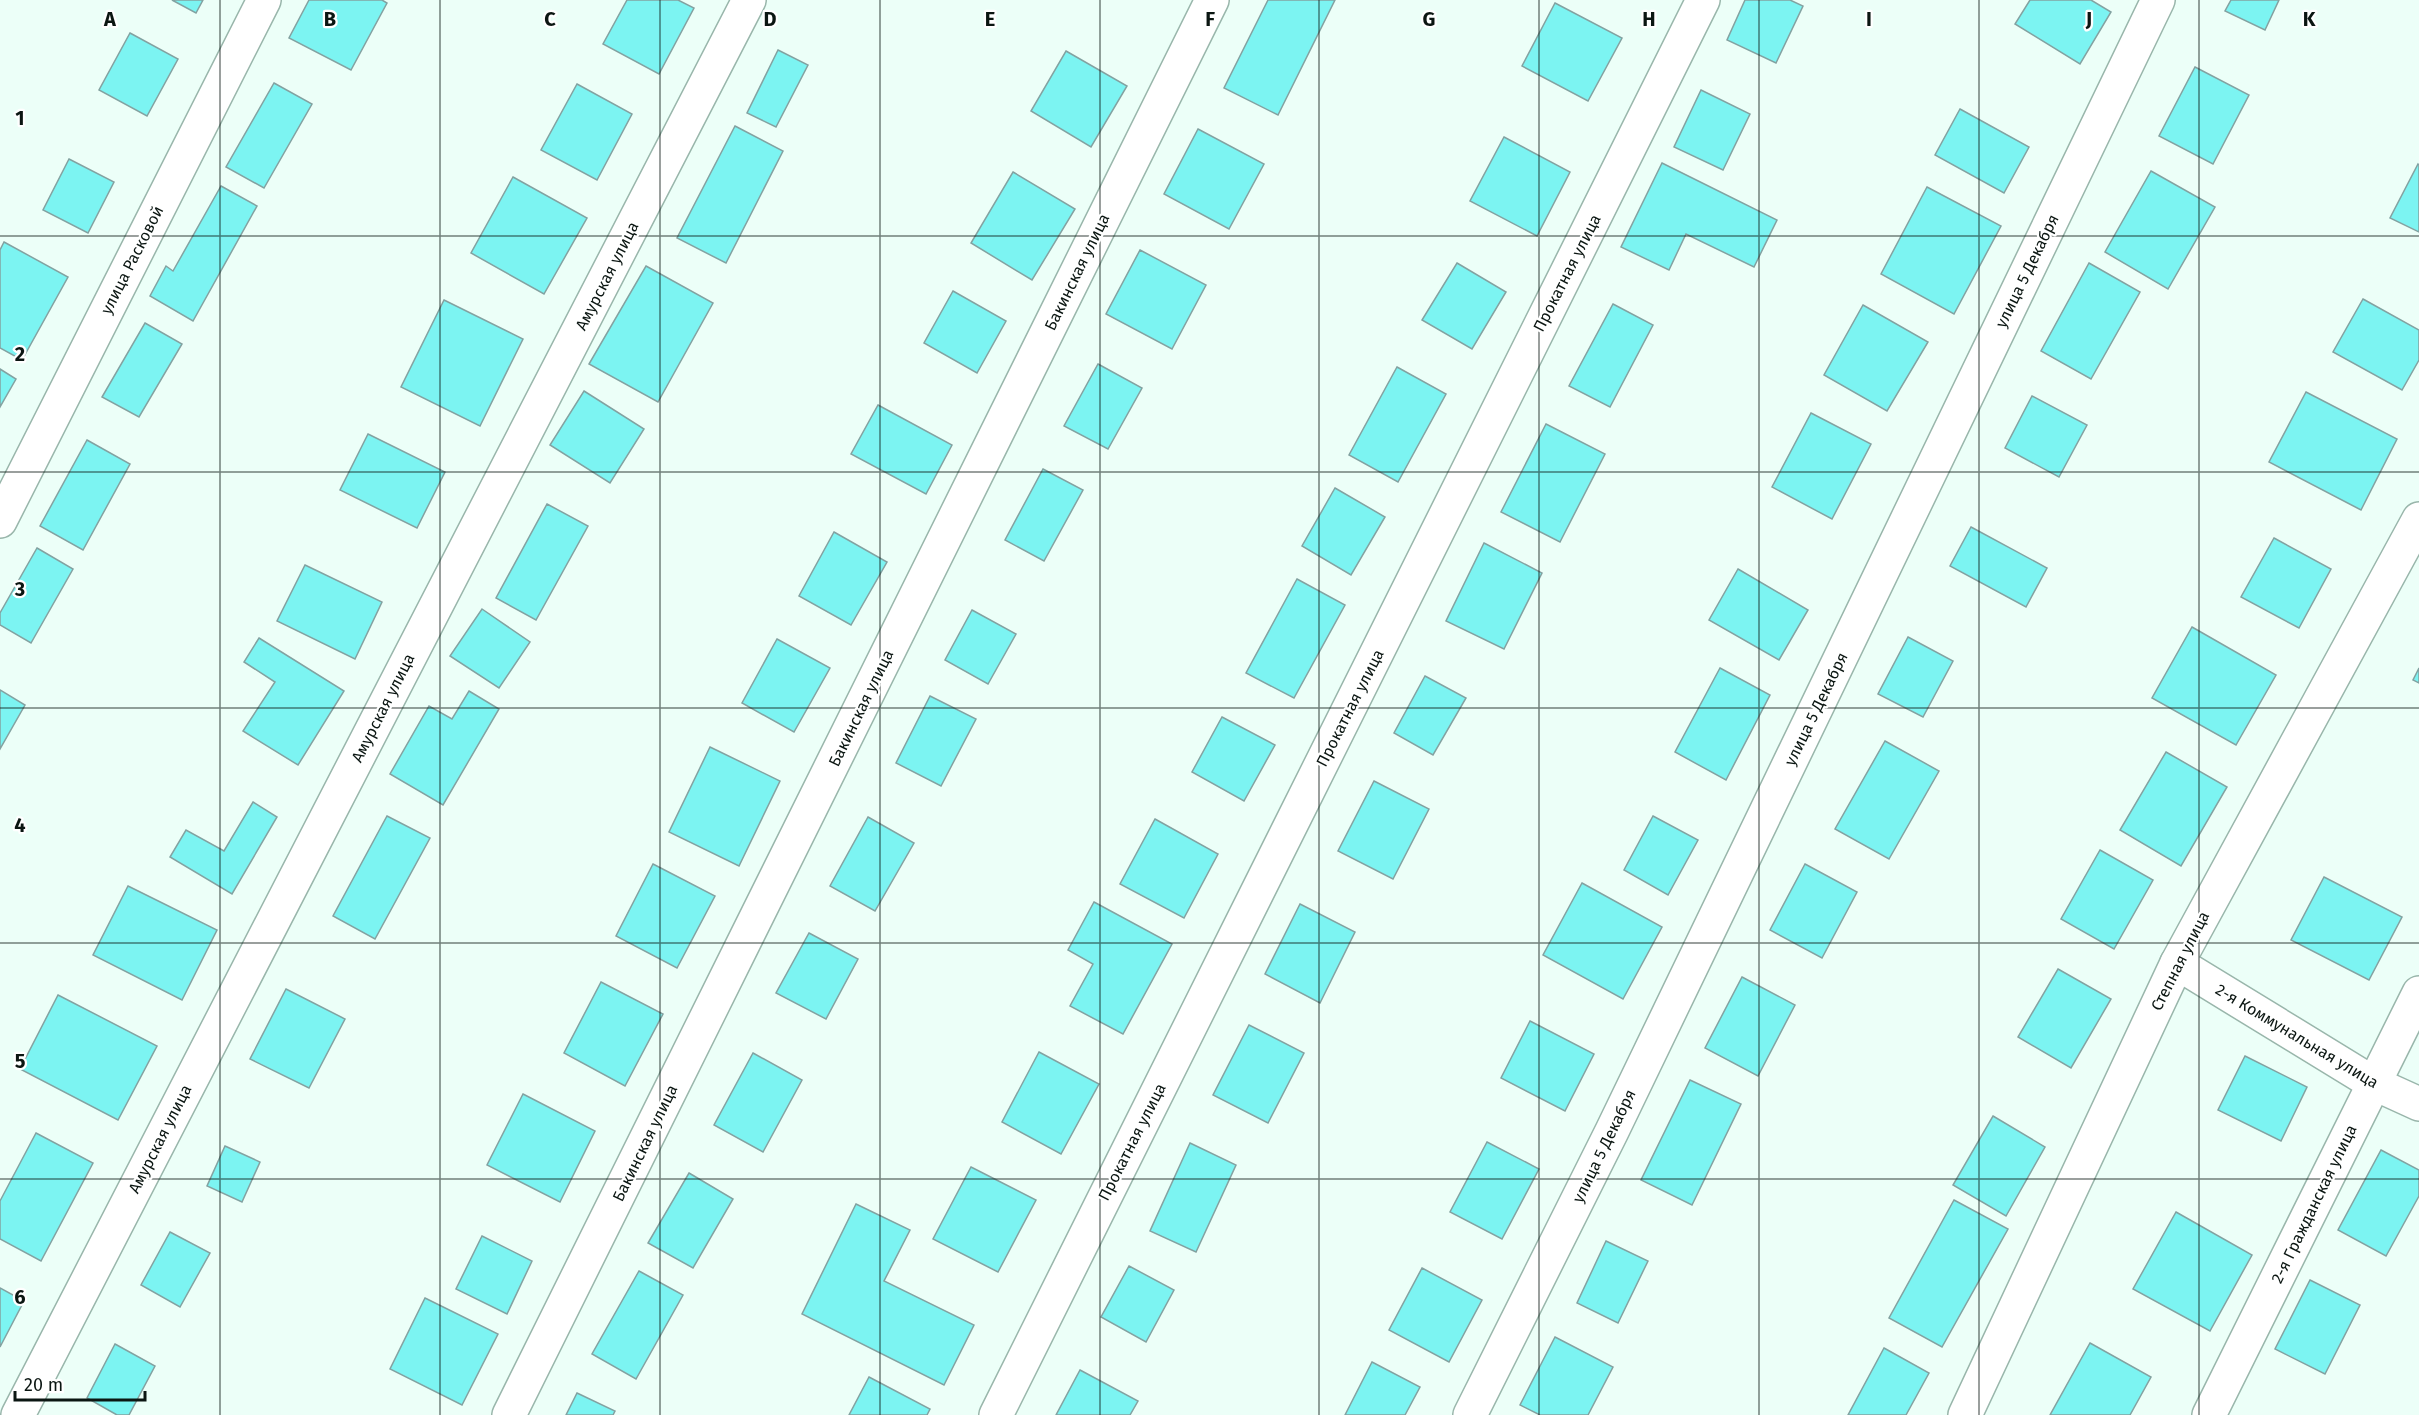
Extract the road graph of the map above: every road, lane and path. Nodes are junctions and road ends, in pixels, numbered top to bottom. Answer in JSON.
{"nodes":[{"id":1,"x":264,"y":0,"type":"edge"},
{"id":2,"x":749,"y":0,"type":"edge"},
{"id":3,"x":1212,"y":0,"type":"edge"},
{"id":4,"x":1703,"y":0,"type":"edge"},
{"id":5,"x":2158,"y":0,"type":"edge"},
{"id":6,"x":2419,"y":519,"type":"edge"},
{"id":7,"x":0,"y":521,"type":"edge"},
{"id":8,"x":2177,"y":963,"type":"junction"},
{"id":9,"x":2419,"y":993,"type":"edge"},
{"id":10,"x":2373,"y":1083,"type":"junction"},
{"id":11,"x":2419,"y":1104,"type":"edge"},
{"id":12,"x":18,"y":1415,"type":"edge"},
{"id":13,"x":509,"y":1415,"type":"edge"},
{"id":14,"x":996,"y":1415,"type":"edge"},
{"id":15,"x":1470,"y":1415,"type":"edge"},
{"id":16,"x":1965,"y":1415,"type":"edge"},
{"id":17,"x":2209,"y":1415,"type":"edge"}],
"edges":[{"from":1,"to":7,"type":"street","name":"улица Расковой"},
{"from":2,"to":12,"type":"street","name":"Амурская улица"},
{"from":3,"to":13,"type":"street","name":"Бакинская улица"},
{"from":4,"to":14,"type":"street","name":"Прокатная улица"},
{"from":5,"to":15,"type":"street","name":"улица 5 Декабря"},
{"from":6,"to":8,"type":"street","name":"Степная улица"},
{"from":8,"to":10,"type":"street","name":"2-я Коммунальная улица"},
{"from":8,"to":16,"type":"street","name":"Степная улица"},
{"from":9,"to":10,"type":"street","name":"2-я Гражданская улица"},
{"from":10,"to":11,"type":"street","name":"2-я Коммунальная улица"},
{"from":10,"to":17,"type":"street","name":"2-я Гражданская улица"}]}
